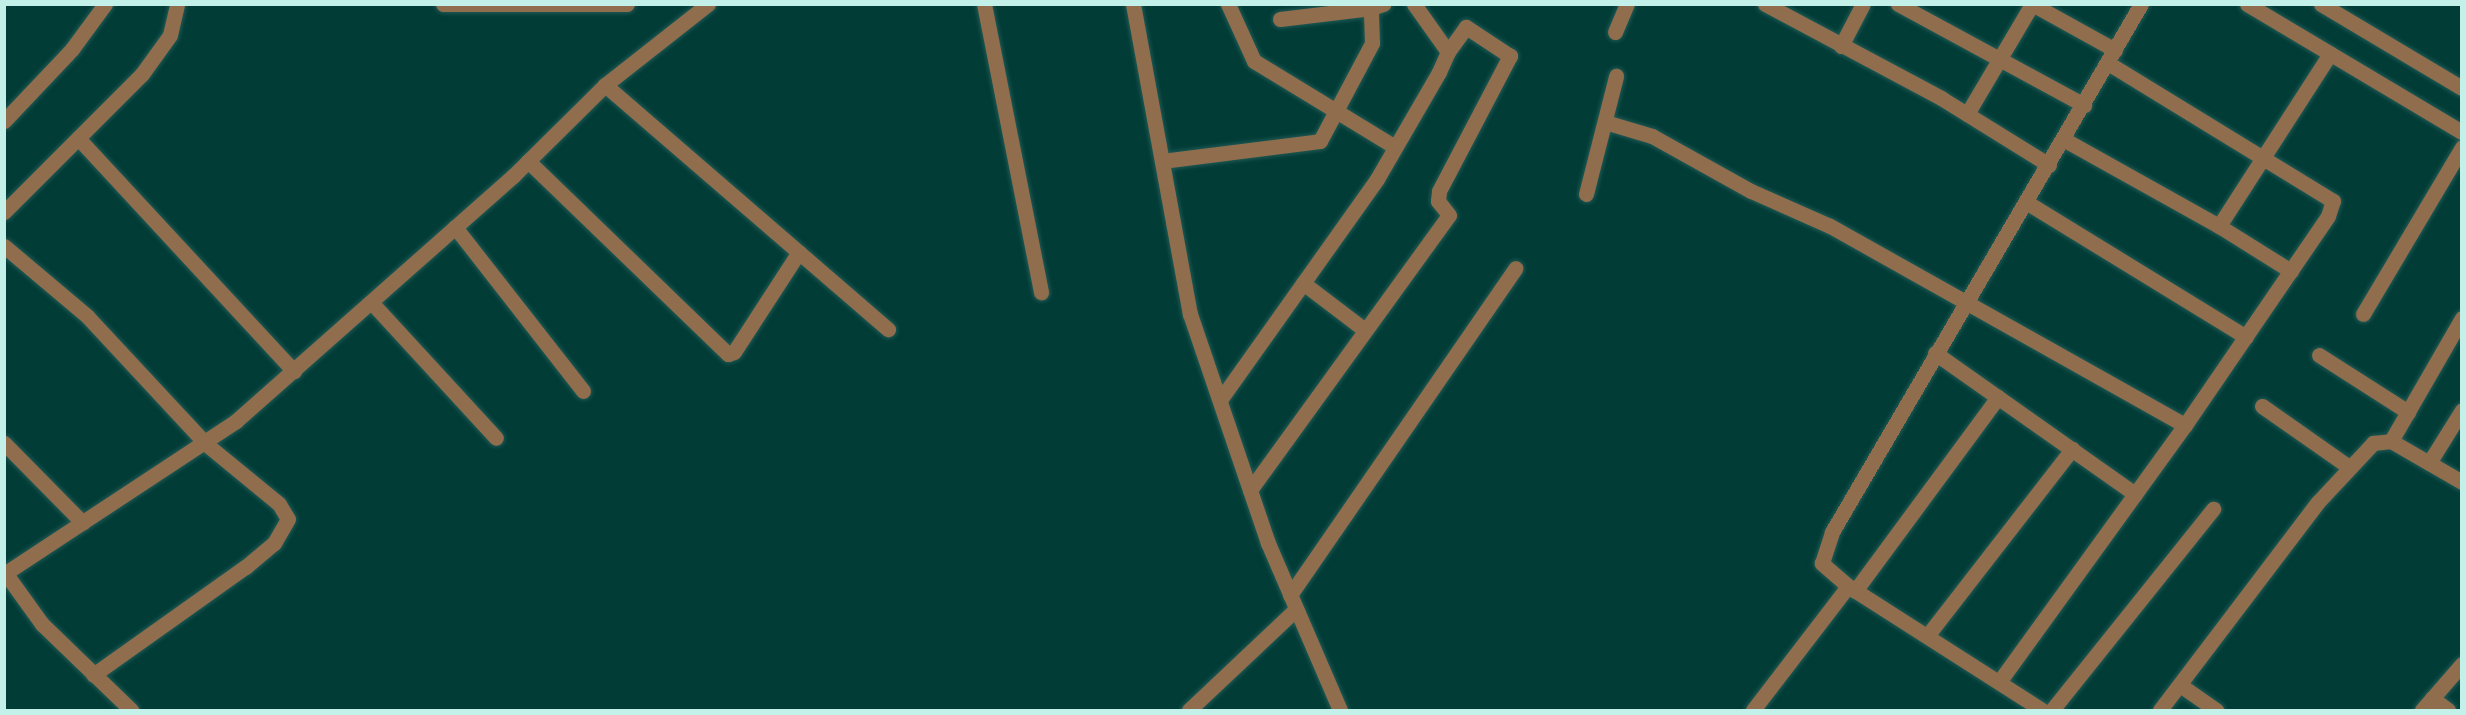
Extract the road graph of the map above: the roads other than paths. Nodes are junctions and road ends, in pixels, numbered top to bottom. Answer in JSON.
{"nodes":[{"id":1,"x":105,"y":4,"type":"edge"},
{"id":2,"x":177,"y":4,"type":"edge"},
{"id":3,"x":443,"y":4,"type":"edge"},
{"id":4,"x":627,"y":4,"type":"edge"},
{"id":5,"x":708,"y":4,"type":"edge"},
{"id":6,"x":984,"y":4,"type":"edge"},
{"id":7,"x":1133,"y":4,"type":"edge"},
{"id":8,"x":1228,"y":4,"type":"edge"},
{"id":9,"x":1414,"y":4,"type":"edge"},
{"id":10,"x":1627,"y":4,"type":"edge"},
{"id":11,"x":1765,"y":4,"type":"edge"},
{"id":12,"x":1863,"y":4,"type":"edge"},
{"id":13,"x":1898,"y":4,"type":"edge"},
{"id":14,"x":2032,"y":4,"type":"edge"},
{"id":15,"x":2141,"y":4,"type":"edge"},
{"id":16,"x":2247,"y":4,"type":"edge"},
{"id":17,"x":2321,"y":4,"type":"edge"},
{"id":18,"x":1377,"y":6,"type":"edge"},
{"id":19,"x":1280,"y":19,"type":"dead end"},
{"id":20,"x":1615,"y":32,"type":"dead end"},
{"id":21,"x":1840,"y":46,"type":"junction"},
{"id":22,"x":1448,"y":52,"type":"junction"},
{"id":23,"x":2330,"y":54,"type":"junction"},
{"id":24,"x":2112,"y":57,"type":"junction"},
{"id":25,"x":2000,"y":61,"type":"junction"},
{"id":26,"x":1616,"y":76,"type":"dead end"},
{"id":27,"x":605,"y":85,"type":"junction"},
{"id":28,"x":2462,"y":88,"type":"edge"},
{"id":29,"x":2084,"y":105,"type":"junction"},
{"id":30,"x":1332,"y":110,"type":"junction"},
{"id":31,"x":1967,"y":114,"type":"junction"},
{"id":32,"x":4,"y":121,"type":"edge"},
{"id":33,"x":1605,"y":122,"type":"junction"},
{"id":34,"x":2462,"y":132,"type":"edge"},
{"id":35,"x":78,"y":138,"type":"junction"},
{"id":36,"x":2065,"y":140,"type":"junction"},
{"id":37,"x":1395,"y":147,"type":"junction"},
{"id":38,"x":2462,"y":147,"type":"edge"},
{"id":39,"x":2263,"y":156,"type":"junction"},
{"id":40,"x":528,"y":161,"type":"junction"},
{"id":41,"x":1162,"y":161,"type":"junction"},
{"id":42,"x":2049,"y":165,"type":"junction"},
{"id":43,"x":1586,"y":194,"type":"dead end"},
{"id":44,"x":2026,"y":202,"type":"junction"},
{"id":45,"x":4,"y":212,"type":"edge"},
{"id":46,"x":2218,"y":226,"type":"junction"},
{"id":47,"x":455,"y":227,"type":"junction"},
{"id":48,"x":4,"y":246,"type":"edge"},
{"id":49,"x":799,"y":252,"type":"junction"},
{"id":50,"x":1516,"y":268,"type":"dead end"},
{"id":51,"x":2291,"y":271,"type":"junction"},
{"id":52,"x":1303,"y":283,"type":"junction"},
{"id":53,"x":1041,"y":292,"type":"dead end"},
{"id":54,"x":1967,"y":300,"type":"junction"},
{"id":55,"x":372,"y":303,"type":"junction"},
{"id":56,"x":2363,"y":314,"type":"dead end"},
{"id":57,"x":2462,"y":318,"type":"edge"},
{"id":58,"x":888,"y":329,"type":"dead end"},
{"id":59,"x":1365,"y":330,"type":"junction"},
{"id":60,"x":2246,"y":337,"type":"junction"},
{"id":61,"x":1935,"y":352,"type":"junction"},
{"id":62,"x":2319,"y":355,"type":"dead end"},
{"id":63,"x":294,"y":371,"type":"junction"},
{"id":64,"x":583,"y":391,"type":"dead end"},
{"id":65,"x":1998,"y":397,"type":"junction"},
{"id":66,"x":1220,"y":400,"type":"junction"},
{"id":67,"x":2262,"y":406,"type":"dead end"},
{"id":68,"x":2462,"y":410,"type":"edge"},
{"id":69,"x":2408,"y":412,"type":"junction"},
{"id":70,"x":2185,"y":425,"type":"junction"},
{"id":71,"x":496,"y":438,"type":"dead end"},
{"id":72,"x":2391,"y":441,"type":"junction"},
{"id":73,"x":4,"y":443,"type":"edge"},
{"id":74,"x":206,"y":444,"type":"junction"},
{"id":75,"x":2072,"y":449,"type":"junction"},
{"id":76,"x":2429,"y":463,"type":"junction"},
{"id":77,"x":2349,"y":467,"type":"junction"},
{"id":78,"x":2462,"y":482,"type":"edge"},
{"id":79,"x":1250,"y":489,"type":"junction"},
{"id":80,"x":2135,"y":494,"type":"junction"},
{"id":81,"x":2213,"y":509,"type":"dead end"},
{"id":82,"x":83,"y":523,"type":"junction"},
{"id":83,"x":5,"y":574,"type":"edge"},
{"id":84,"x":1852,"y":588,"type":"junction"},
{"id":85,"x":1293,"y":602,"type":"junction"},
{"id":86,"x":1927,"y":636,"type":"junction"},
{"id":87,"x":2462,"y":664,"type":"edge"},
{"id":88,"x":93,"y":675,"type":"junction"},
{"id":89,"x":1999,"y":682,"type":"junction"},
{"id":90,"x":2180,"y":685,"type":"junction"},
{"id":91,"x":2432,"y":698,"type":"junction"},
{"id":92,"x":2035,"y":709,"type":"edge"},
{"id":93,"x":131,"y":711,"type":"edge"},
{"id":94,"x":1189,"y":711,"type":"edge"},
{"id":95,"x":1340,"y":711,"type":"edge"},
{"id":96,"x":1753,"y":711,"type":"edge"},
{"id":97,"x":2052,"y":711,"type":"edge"},
{"id":98,"x":2160,"y":711,"type":"edge"},
{"id":99,"x":2216,"y":711,"type":"edge"},
{"id":100,"x":2422,"y":711,"type":"edge"},
{"id":101,"x":2448,"y":711,"type":"edge"}],
"edges":[{"from":1,"to":32,"type":"street"},
{"from":2,"to":35,"type":"street"},
{"from":3,"to":4,"type":"street"},
{"from":5,"to":27,"type":"street"},
{"from":6,"to":53,"type":"street"},
{"from":7,"to":41,"type":"street"},
{"from":8,"to":30,"type":"street"},
{"from":9,"to":22,"type":"street"},
{"from":10,"to":20,"type":"street"},
{"from":11,"to":21,"type":"street"},
{"from":12,"to":21,"type":"street"},
{"from":13,"to":25,"type":"street"},
{"from":14,"to":24,"type":"street"},
{"from":14,"to":25,"type":"street"},
{"from":15,"to":24,"type":"street"},
{"from":16,"to":23,"type":"street"},
{"from":17,"to":28,"type":"street"},
{"from":18,"to":19,"type":"street"},
{"from":18,"to":30,"type":"street"},
{"from":21,"to":31,"type":"street"},
{"from":22,"to":37,"type":"street"},
{"from":22,"to":59,"type":"street"},
{"from":23,"to":34,"type":"street"},
{"from":23,"to":39,"type":"street"},
{"from":24,"to":29,"type":"street"},
{"from":24,"to":39,"type":"street"},
{"from":25,"to":29,"type":"street"},
{"from":25,"to":31,"type":"street"},
{"from":26,"to":33,"type":"street"},
{"from":27,"to":40,"type":"street"},
{"from":27,"to":49,"type":"street"},
{"from":29,"to":36,"type":"street"},
{"from":30,"to":37,"type":"street"},
{"from":30,"to":41,"type":"street"},
{"from":31,"to":42,"type":"street"},
{"from":33,"to":43,"type":"street"},
{"from":33,"to":54,"type":"street"},
{"from":35,"to":45,"type":"street"},
{"from":35,"to":63,"type":"street"},
{"from":36,"to":42,"type":"street"},
{"from":36,"to":46,"type":"street"},
{"from":37,"to":52,"type":"street"},
{"from":38,"to":56,"type":"street"},
{"from":39,"to":46,"type":"street"},
{"from":39,"to":51,"type":"street"},
{"from":40,"to":47,"type":"street"},
{"from":40,"to":49,"type":"street"},
{"from":41,"to":66,"type":"street"},
{"from":42,"to":44,"type":"street"},
{"from":44,"to":54,"type":"street"},
{"from":44,"to":60,"type":"street"},
{"from":46,"to":51,"type":"street"},
{"from":47,"to":55,"type":"street"},
{"from":47,"to":64,"type":"street"},
{"from":48,"to":74,"type":"street"},
{"from":49,"to":58,"type":"street"},
{"from":50,"to":85,"type":"street"},
{"from":51,"to":60,"type":"street"},
{"from":52,"to":59,"type":"street"},
{"from":52,"to":66,"type":"street"},
{"from":54,"to":61,"type":"street"},
{"from":54,"to":70,"type":"street"},
{"from":55,"to":63,"type":"street"},
{"from":55,"to":71,"type":"street"},
{"from":57,"to":69,"type":"street"},
{"from":59,"to":79,"type":"street"},
{"from":60,"to":70,"type":"street"},
{"from":61,"to":65,"type":"street"},
{"from":61,"to":84,"type":"street"},
{"from":62,"to":69,"type":"street"},
{"from":63,"to":74,"type":"street"},
{"from":65,"to":75,"type":"street"},
{"from":65,"to":84,"type":"street"},
{"from":66,"to":79,"type":"street"},
{"from":67,"to":77,"type":"street"},
{"from":68,"to":76,"type":"street"},
{"from":69,"to":72,"type":"street"},
{"from":70,"to":80,"type":"street"},
{"from":72,"to":76,"type":"street"},
{"from":72,"to":77,"type":"street"},
{"from":73,"to":82,"type":"street"},
{"from":74,"to":82,"type":"street"},
{"from":74,"to":88,"type":"street"},
{"from":75,"to":80,"type":"street"},
{"from":75,"to":86,"type":"street"},
{"from":76,"to":78,"type":"street"},
{"from":77,"to":90,"type":"street"},
{"from":79,"to":85,"type":"street"},
{"from":80,"to":89,"type":"street"},
{"from":81,"to":97,"type":"street"},
{"from":82,"to":83,"type":"street"},
{"from":83,"to":88,"type":"street"},
{"from":84,"to":86,"type":"street"},
{"from":84,"to":96,"type":"street"},
{"from":85,"to":94,"type":"street"},
{"from":85,"to":95,"type":"street"},
{"from":86,"to":89,"type":"street"},
{"from":87,"to":91,"type":"street"},
{"from":88,"to":93,"type":"street"},
{"from":89,"to":92,"type":"street"},
{"from":90,"to":98,"type":"street"},
{"from":90,"to":99,"type":"street"},
{"from":91,"to":100,"type":"street"},
{"from":91,"to":101,"type":"street"}]}
